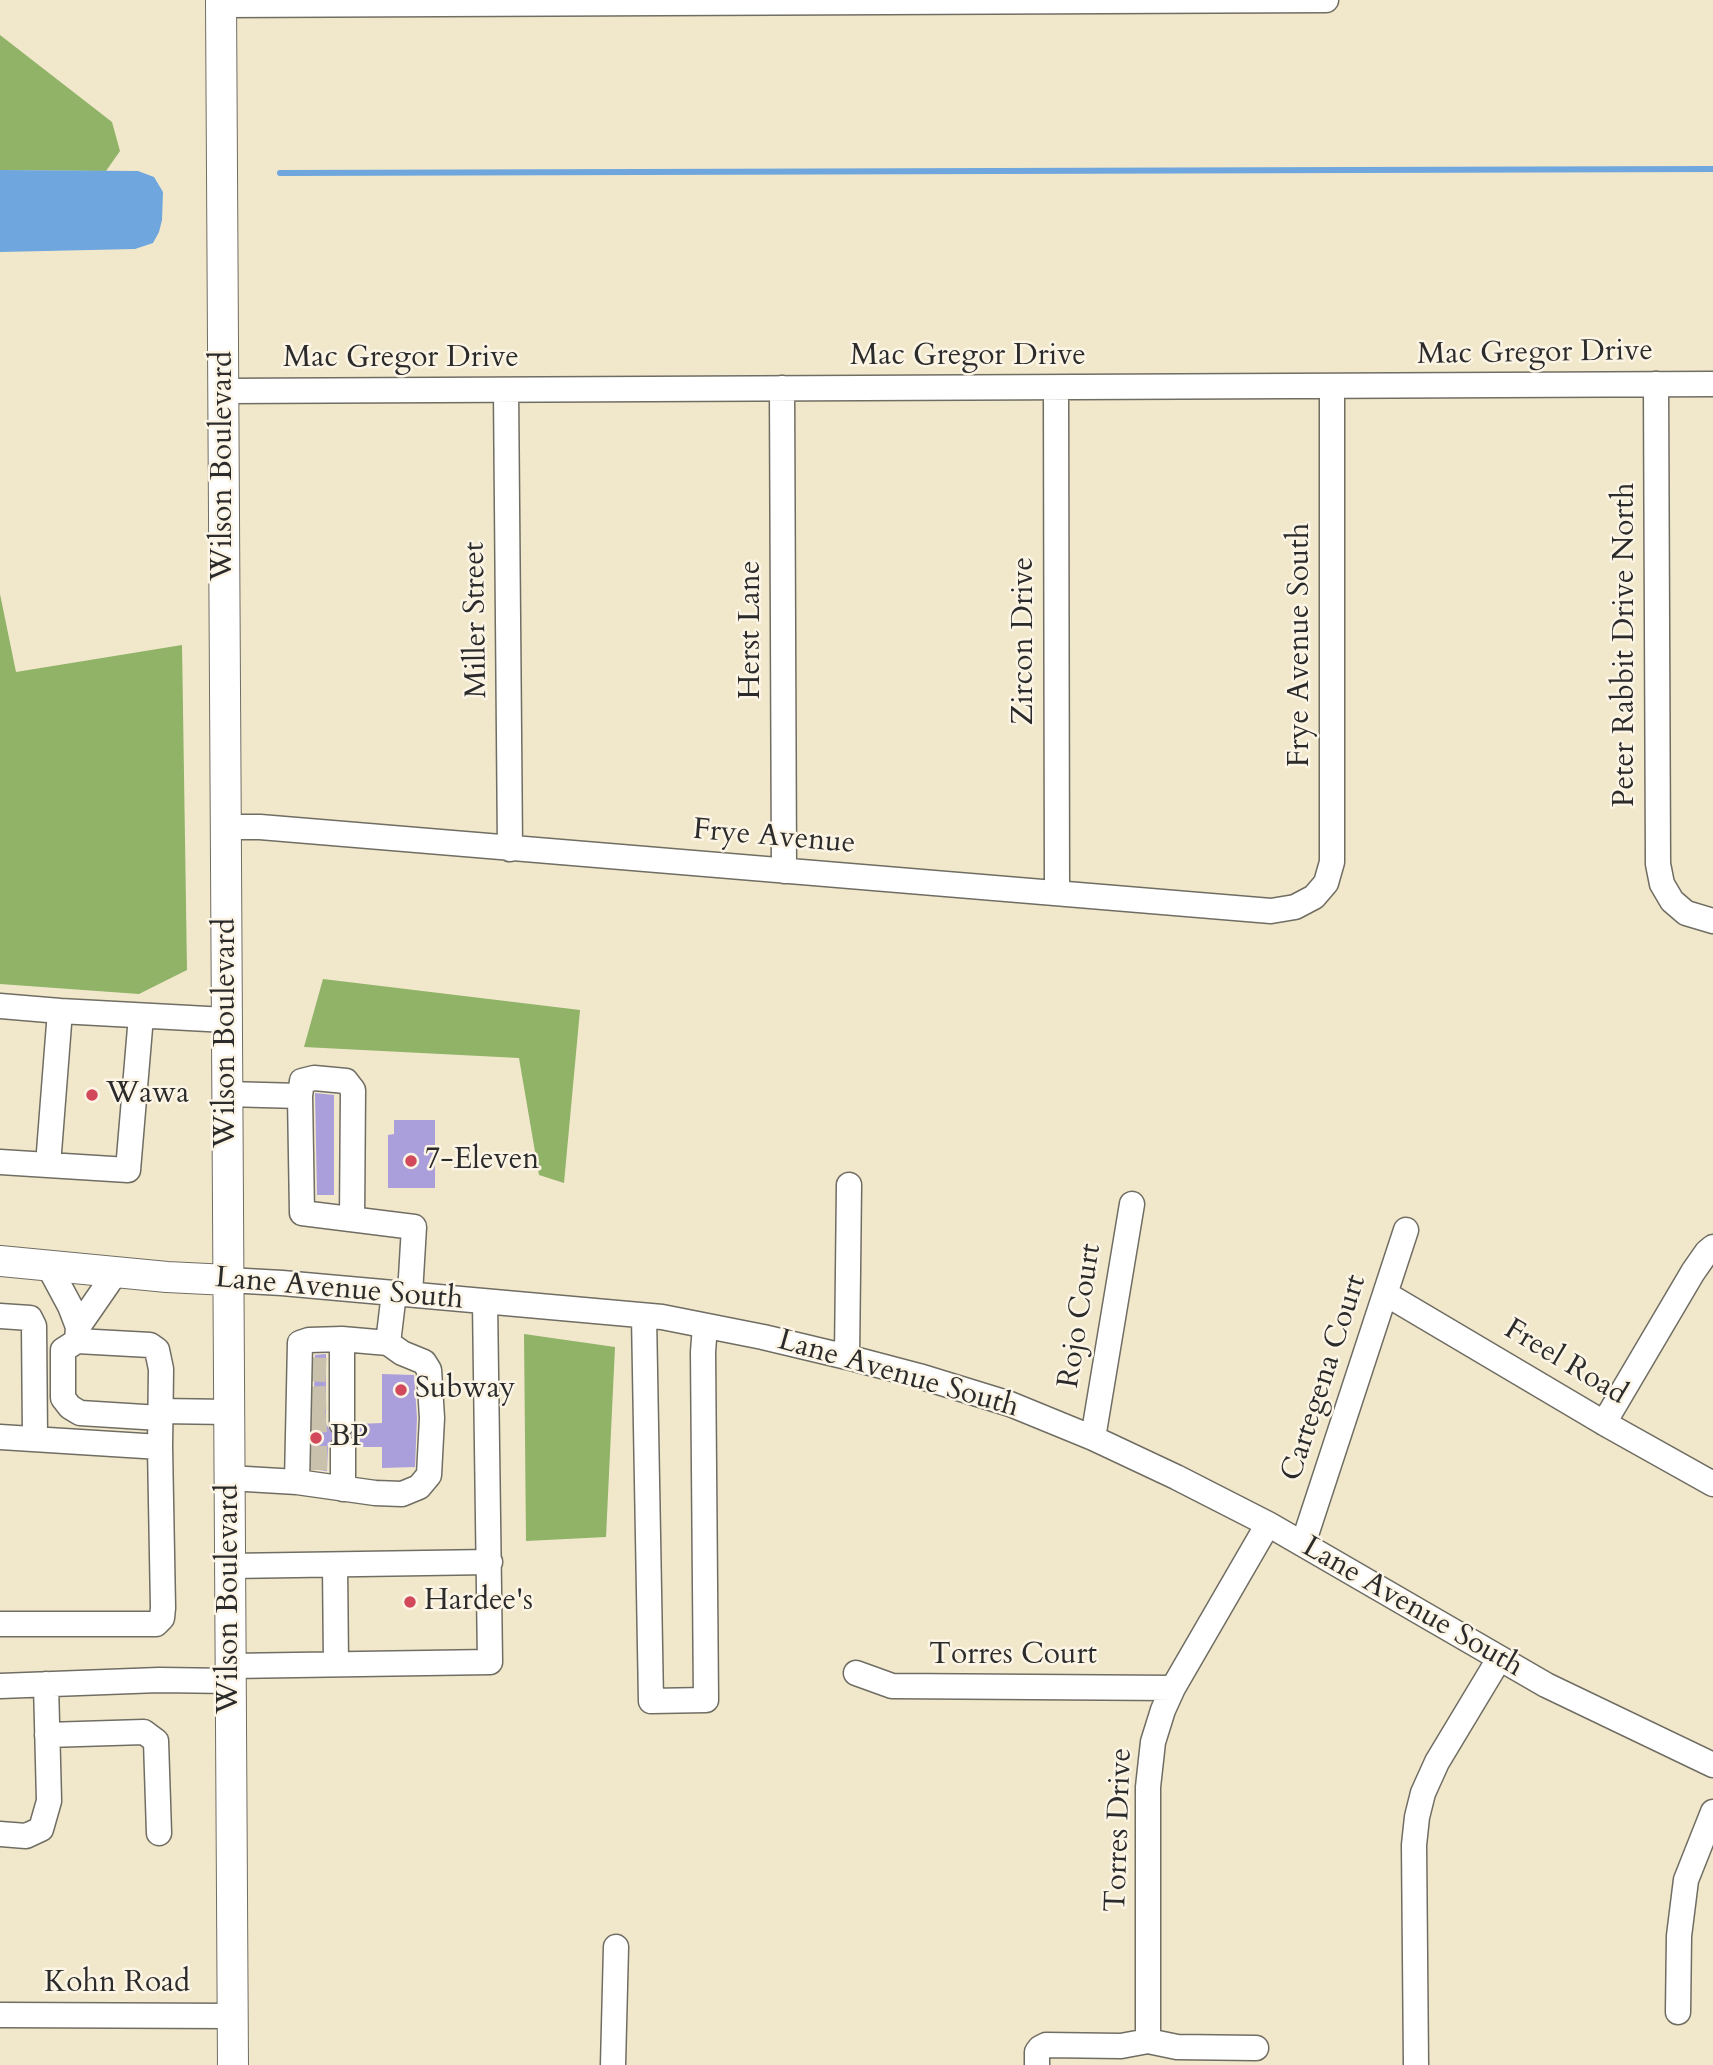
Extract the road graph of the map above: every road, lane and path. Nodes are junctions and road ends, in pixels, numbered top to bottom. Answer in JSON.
{"nodes":[{"id":1,"x":1326,"y":0,"type":"edge"},
{"id":2,"x":221,"y":2,"type":"edge"},
{"id":3,"x":479,"y":2,"type":"edge"},
{"id":4,"x":731,"y":2,"type":"edge"},
{"id":5,"x":1656,"y":384,"type":"junction"},
{"id":6,"x":1713,"y":384,"type":"edge"},
{"id":7,"x":1332,"y":387,"type":"junction"},
{"id":8,"x":782,"y":388,"type":"junction"},
{"id":9,"x":1056,"y":389,"type":"junction"},
{"id":10,"x":506,"y":390,"type":"junction"},
{"id":11,"x":224,"y":391,"type":"junction"},
{"id":12,"x":226,"y":827,"type":"junction"},
{"id":13,"x":510,"y":849,"type":"junction"},
{"id":14,"x":784,"y":871,"type":"junction"},
{"id":15,"x":1057,"y":893,"type":"junction"},
{"id":16,"x":1314,"y":897,"type":"joint"},
{"id":17,"x":1713,"y":921,"type":"edge"},
{"id":18,"x":0,"y":1006,"type":"edge"},
{"id":19,"x":60,"y":1011,"type":"junction"},
{"id":20,"x":141,"y":1016,"type":"junction"},
{"id":21,"x":226,"y":1020,"type":"junction"},
{"id":22,"x":226,"y":1094,"type":"junction"},
{"id":23,"x":300,"y":1096,"type":"junction"},
{"id":24,"x":0,"y":1161,"type":"edge"},
{"id":25,"x":48,"y":1165,"type":"junction"},
{"id":26,"x":849,"y":1185,"type":"dead end"},
{"id":27,"x":1132,"y":1204,"type":"dead end"},
{"id":28,"x":352,"y":1219,"type":"junction"},
{"id":29,"x":1406,"y":1230,"type":"dead end"},
{"id":30,"x":1713,"y":1247,"type":"edge"},
{"id":31,"x":0,"y":1261,"type":"edge"},
{"id":32,"x":48,"y":1265,"type":"junction"},
{"id":33,"x":116,"y":1272,"type":"junction"},
{"id":34,"x":228,"y":1280,"type":"junction"},
{"id":35,"x":402,"y":1294,"type":"junction"},
{"id":36,"x":1386,"y":1294,"type":"junction"},
{"id":37,"x":485,"y":1302,"type":"junction"},
{"id":38,"x":0,"y":1315,"type":"edge"},
{"id":39,"x":644,"y":1316,"type":"junction"},
{"id":40,"x":705,"y":1326,"type":"junction"},
{"id":41,"x":77,"y":1334,"type":"junction"},
{"id":42,"x":342,"y":1339,"type":"junction"},
{"id":43,"x":388,"y":1343,"type":"junction"},
{"id":44,"x":847,"y":1357,"type":"junction"},
{"id":45,"x":318,"y":1369,"type":"junction"},
{"id":46,"x":229,"y":1412,"type":"junction"},
{"id":47,"x":160,"y":1415,"type":"junction"},
{"id":48,"x":1604,"y":1423,"type":"junction"},
{"id":49,"x":320,"y":1431,"type":"junction"},
{"id":50,"x":0,"y":1437,"type":"edge"},
{"id":51,"x":35,"y":1437,"type":"junction"},
{"id":52,"x":1093,"y":1438,"type":"junction"},
{"id":53,"x":160,"y":1447,"type":"junction"},
{"id":54,"x":229,"y":1478,"type":"junction"},
{"id":55,"x":1713,"y":1484,"type":"edge"},
{"id":56,"x":343,"y":1489,"type":"junction"},
{"id":57,"x":1268,"y":1524,"type":"junction"},
{"id":58,"x":1303,"y":1544,"type":"junction"},
{"id":59,"x":490,"y":1562,"type":"junction"},
{"id":60,"x":335,"y":1564,"type":"junction"},
{"id":61,"x":230,"y":1566,"type":"junction"},
{"id":62,"x":0,"y":1624,"type":"edge"},
{"id":63,"x":1499,"y":1659,"type":"junction"},
{"id":64,"x":336,"y":1664,"type":"junction"},
{"id":65,"x":231,"y":1673,"type":"junction"},
{"id":66,"x":856,"y":1673,"type":"dead end"},
{"id":67,"x":46,"y":1684,"type":"junction"},
{"id":68,"x":0,"y":1686,"type":"edge"},
{"id":69,"x":1173,"y":1688,"type":"junction"},
{"id":70,"x":47,"y":1735,"type":"junction"},
{"id":71,"x":1713,"y":1765,"type":"edge"},
{"id":72,"x":1713,"y":1812,"type":"edge"},
{"id":73,"x":159,"y":1833,"type":"dead end"},
{"id":74,"x":0,"y":1834,"type":"edge"},
{"id":75,"x":616,"y":1948,"type":"dead end"},
{"id":76,"x":1678,"y":2012,"type":"dead end"},
{"id":77,"x":0,"y":2015,"type":"edge"},
{"id":78,"x":233,"y":2016,"type":"junction"},
{"id":79,"x":1148,"y":2041,"type":"junction"},
{"id":80,"x":1256,"y":2048,"type":"dead end"},
{"id":81,"x":233,"y":2065,"type":"edge"},
{"id":82,"x":613,"y":2065,"type":"edge"},
{"id":83,"x":1037,"y":2065,"type":"edge"},
{"id":84,"x":1416,"y":2065,"type":"edge"}],
"edges":[{"from":1,"to":4,"type":"street"},
{"from":2,"to":3,"type":"street"},
{"from":2,"to":11,"type":"main road","name":"Wilson Boulevard"},
{"from":3,"to":4,"type":"street"},
{"from":5,"to":6,"type":"street","name":"Mac Gregor Drive"},
{"from":5,"to":7,"type":"street","name":"Mac Gregor Drive"},
{"from":5,"to":17,"type":"street","name":"Peter Rabbit Drive North"},
{"from":7,"to":9,"type":"street","name":"Mac Gregor Drive"},
{"from":7,"to":16,"type":"street","name":"Frye Avenue South"},
{"from":8,"to":9,"type":"street","name":"Mac Gregor Drive"},
{"from":8,"to":10,"type":"street","name":"Mac Gregor Drive"},
{"from":8,"to":14,"type":"street","name":"Herst Lane"},
{"from":9,"to":15,"type":"street","name":"Zircon Drive"},
{"from":10,"to":11,"type":"street","name":"Mac Gregor Drive"},
{"from":10,"to":13,"type":"street","name":"Miller Street"},
{"from":11,"to":12,"type":"main road","name":"Wilson Boulevard"},
{"from":12,"to":13,"type":"street","name":"Frye Avenue"},
{"from":12,"to":21,"type":"main road","name":"Wilson Boulevard"},
{"from":13,"to":14,"type":"street","name":"Frye Avenue"},
{"from":14,"to":15,"type":"street","name":"Frye Avenue"},
{"from":15,"to":16,"type":"street","name":"Frye Avenue"},
{"from":18,"to":19,"type":"street"},
{"from":19,"to":20,"type":"street"},
{"from":19,"to":25,"type":"street"},
{"from":20,"to":21,"type":"street"},
{"from":20,"to":25,"type":"street"},
{"from":21,"to":22,"type":"main road","name":"Wilson Boulevard"},
{"from":22,"to":23,"type":"street"},
{"from":22,"to":34,"type":"main road","name":"Wilson Boulevard"},
{"from":23,"to":28,"type":"street"},
{"from":23,"to":28,"type":"street"},
{"from":24,"to":25,"type":"street"},
{"from":26,"to":44,"type":"street"},
{"from":27,"to":52,"type":"street","name":"Rojo Court"},
{"from":28,"to":35,"type":"street"},
{"from":29,"to":36,"type":"street","name":"Cartegena Court"},
{"from":30,"to":48,"type":"street"},
{"from":31,"to":32,"type":"main road","name":"Lane Avenue South"},
{"from":32,"to":33,"type":"main road","name":"Lane Avenue South"},
{"from":32,"to":41,"type":"street"},
{"from":33,"to":34,"type":"main road","name":"Lane Avenue South"},
{"from":33,"to":41,"type":"street"},
{"from":34,"to":35,"type":"street","name":"Lane Avenue South"},
{"from":34,"to":46,"type":"main road","name":"Wilson Boulevard"},
{"from":35,"to":37,"type":"street","name":"Lane Avenue South"},
{"from":35,"to":43,"type":"street"},
{"from":36,"to":48,"type":"street","name":"Freel Road"},
{"from":36,"to":58,"type":"street","name":"Cartegena Court"},
{"from":37,"to":39,"type":"street","name":"Lane Avenue South"},
{"from":37,"to":59,"type":"street"},
{"from":38,"to":51,"type":"street"},
{"from":39,"to":40,"type":"street","name":"Lane Avenue South"},
{"from":39,"to":40,"type":"street"},
{"from":40,"to":44,"type":"street","name":"Lane Avenue South"},
{"from":41,"to":47,"type":"street"},
{"from":41,"to":47,"type":"street"},
{"from":42,"to":43,"type":"street"},
{"from":42,"to":45,"type":"street"},
{"from":42,"to":45,"type":"street"},
{"from":43,"to":56,"type":"street"},
{"from":44,"to":52,"type":"street","name":"Lane Avenue South"},
{"from":45,"to":49,"type":"street"},
{"from":45,"to":49,"type":"street"},
{"from":46,"to":47,"type":"street"},
{"from":46,"to":54,"type":"main road","name":"Wilson Boulevard"},
{"from":47,"to":53,"type":"street"},
{"from":48,"to":55,"type":"street","name":"Freel Road"},
{"from":49,"to":54,"type":"street"},
{"from":49,"to":56,"type":"street"},
{"from":49,"to":56,"type":"street"},
{"from":50,"to":51,"type":"street"},
{"from":51,"to":53,"type":"street"},
{"from":52,"to":57,"type":"street","name":"Lane Avenue South"},
{"from":53,"to":62,"type":"street"},
{"from":54,"to":61,"type":"main road","name":"Wilson Boulevard"},
{"from":57,"to":58,"type":"street","name":"Lane Avenue South"},
{"from":57,"to":69,"type":"street","name":"Torres Drive"},
{"from":58,"to":63,"type":"street","name":"Lane Avenue South"},
{"from":59,"to":60,"type":"street"},
{"from":59,"to":64,"type":"street"},
{"from":60,"to":61,"type":"street"},
{"from":60,"to":64,"type":"street"},
{"from":61,"to":65,"type":"main road","name":"Wilson Boulevard"},
{"from":63,"to":71,"type":"street","name":"Lane Avenue South"},
{"from":63,"to":84,"type":"street"},
{"from":64,"to":65,"type":"street"},
{"from":65,"to":67,"type":"street"},
{"from":65,"to":78,"type":"main road","name":"Wilson Boulevard"},
{"from":66,"to":69,"type":"street","name":"Torres Court"},
{"from":67,"to":68,"type":"street"},
{"from":67,"to":70,"type":"street"},
{"from":69,"to":79,"type":"street","name":"Torres Drive"},
{"from":70,"to":73,"type":"street"},
{"from":70,"to":74,"type":"street"},
{"from":72,"to":76,"type":"street"},
{"from":75,"to":82,"type":"street"},
{"from":77,"to":78,"type":"street","name":"Kohn Road"},
{"from":78,"to":81,"type":"main road","name":"Wilson Boulevard"},
{"from":79,"to":80,"type":"street"},
{"from":79,"to":83,"type":"street"}]}
